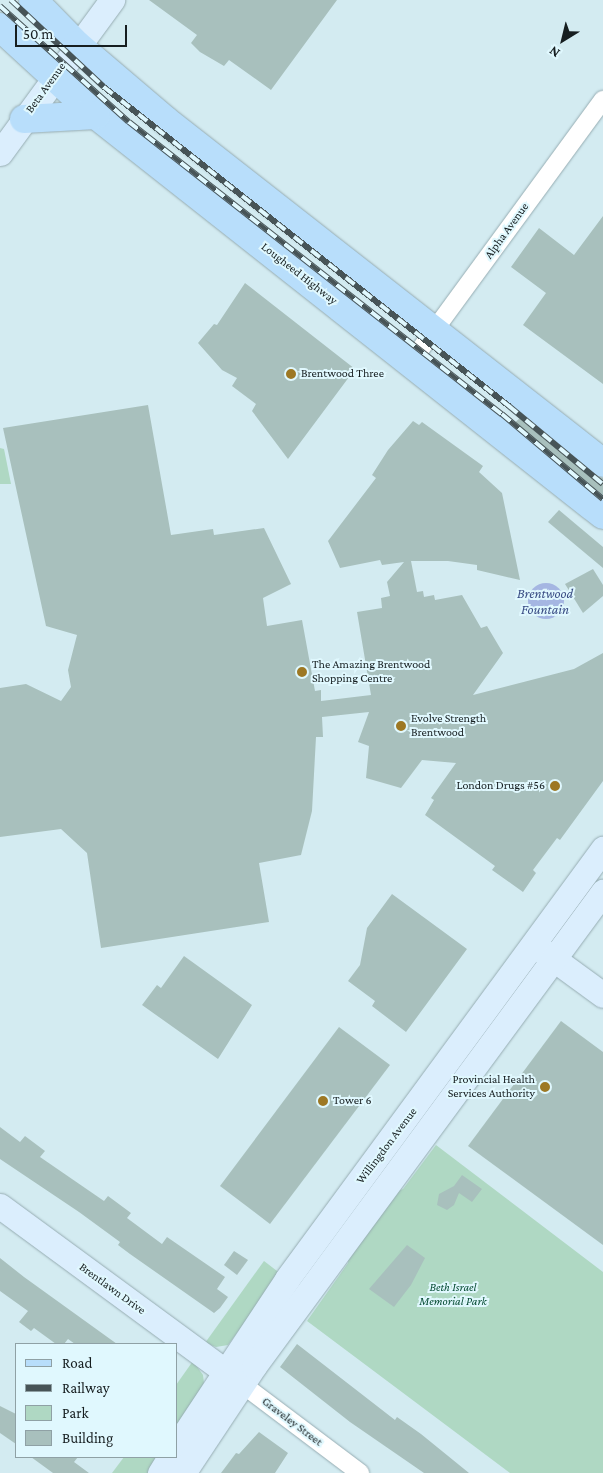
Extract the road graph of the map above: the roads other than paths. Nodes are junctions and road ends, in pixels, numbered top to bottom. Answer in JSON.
{"nodes":[{"id":1,"x":33,"y":0,"type":"edge"},
{"id":2,"x":112,"y":0,"type":"edge"},
{"id":3,"x":0,"y":27,"type":"edge"},
{"id":4,"x":77,"y":45,"type":"junction"},
{"id":5,"x":53,"y":77,"type":"junction"},
{"id":6,"x":603,"y":100,"type":"edge"},
{"id":7,"x":96,"y":115,"type":"junction"},
{"id":8,"x":24,"y":119,"type":"junction"},
{"id":9,"x":0,"y":153,"type":"edge"},
{"id":10,"x":434,"y":332,"type":"junction"},
{"id":11,"x":411,"y":362,"type":"junction"},
{"id":12,"x":603,"y":463,"type":"edge"},
{"id":13,"x":603,"y":515,"type":"edge"},
{"id":14,"x":603,"y":850,"type":"edge"},
{"id":15,"x":603,"y":892,"type":"edge"},
{"id":16,"x":534,"y":944,"type":"junction"},
{"id":17,"x":554,"y":959,"type":"junction"},
{"id":18,"x":603,"y":995,"type":"edge"},
{"id":19,"x":0,"y":1206,"type":"edge"},
{"id":20,"x":233,"y":1378,"type":"junction"},
{"id":21,"x":178,"y":1445,"type":"edge"},
{"id":22,"x":169,"y":1458,"type":"edge"},
{"id":23,"x":160,"y":1473,"type":"edge"},
{"id":24,"x":183,"y":1473,"type":"edge"},
{"id":25,"x":360,"y":1473,"type":"edge"}],
"edges":[{"from":1,"to":4,"type":"main road"},
{"from":2,"to":4,"type":"main road","name":"Beta Avenue"},
{"from":3,"to":5,"type":"main road","name":"Lougheed Highway"},
{"from":4,"to":5,"type":"main road","name":"Beta Avenue"},
{"from":4,"to":10,"type":"main road"},
{"from":5,"to":7,"type":"main road","name":"Lougheed Highway"},
{"from":5,"to":8,"type":"main road","name":"Beta Avenue"},
{"from":6,"to":10,"type":"street","name":"Alpha Avenue"},
{"from":7,"to":8,"type":"main road"},
{"from":7,"to":11,"type":"main road","name":"Lougheed Highway"},
{"from":8,"to":9,"type":"main road","name":"Beta Avenue"},
{"from":10,"to":11,"type":"street","name":"Alpha Avenue"},
{"from":10,"to":12,"type":"main road"},
{"from":11,"to":13,"type":"main road","name":"Lougheed Highway"},
{"from":14,"to":16,"type":"main road","name":"Willingdon Avenue"},
{"from":15,"to":17,"type":"main road","name":"Willingdon Avenue"},
{"from":16,"to":17,"type":"main road"},
{"from":16,"to":20,"type":"main road","name":"Willingdon Avenue"},
{"from":17,"to":18,"type":"main road"},
{"from":17,"to":20,"type":"main road","name":"Willingdon Avenue"},
{"from":19,"to":20,"type":"main road","name":"Brentlawn Drive"},
{"from":20,"to":21,"type":"main road","name":"Willingdon Avenue"},
{"from":20,"to":24,"type":"main road","name":"Willingdon Avenue"},
{"from":20,"to":25,"type":"street","name":"Graveley Street"},
{"from":22,"to":23,"type":"main road"}]}
